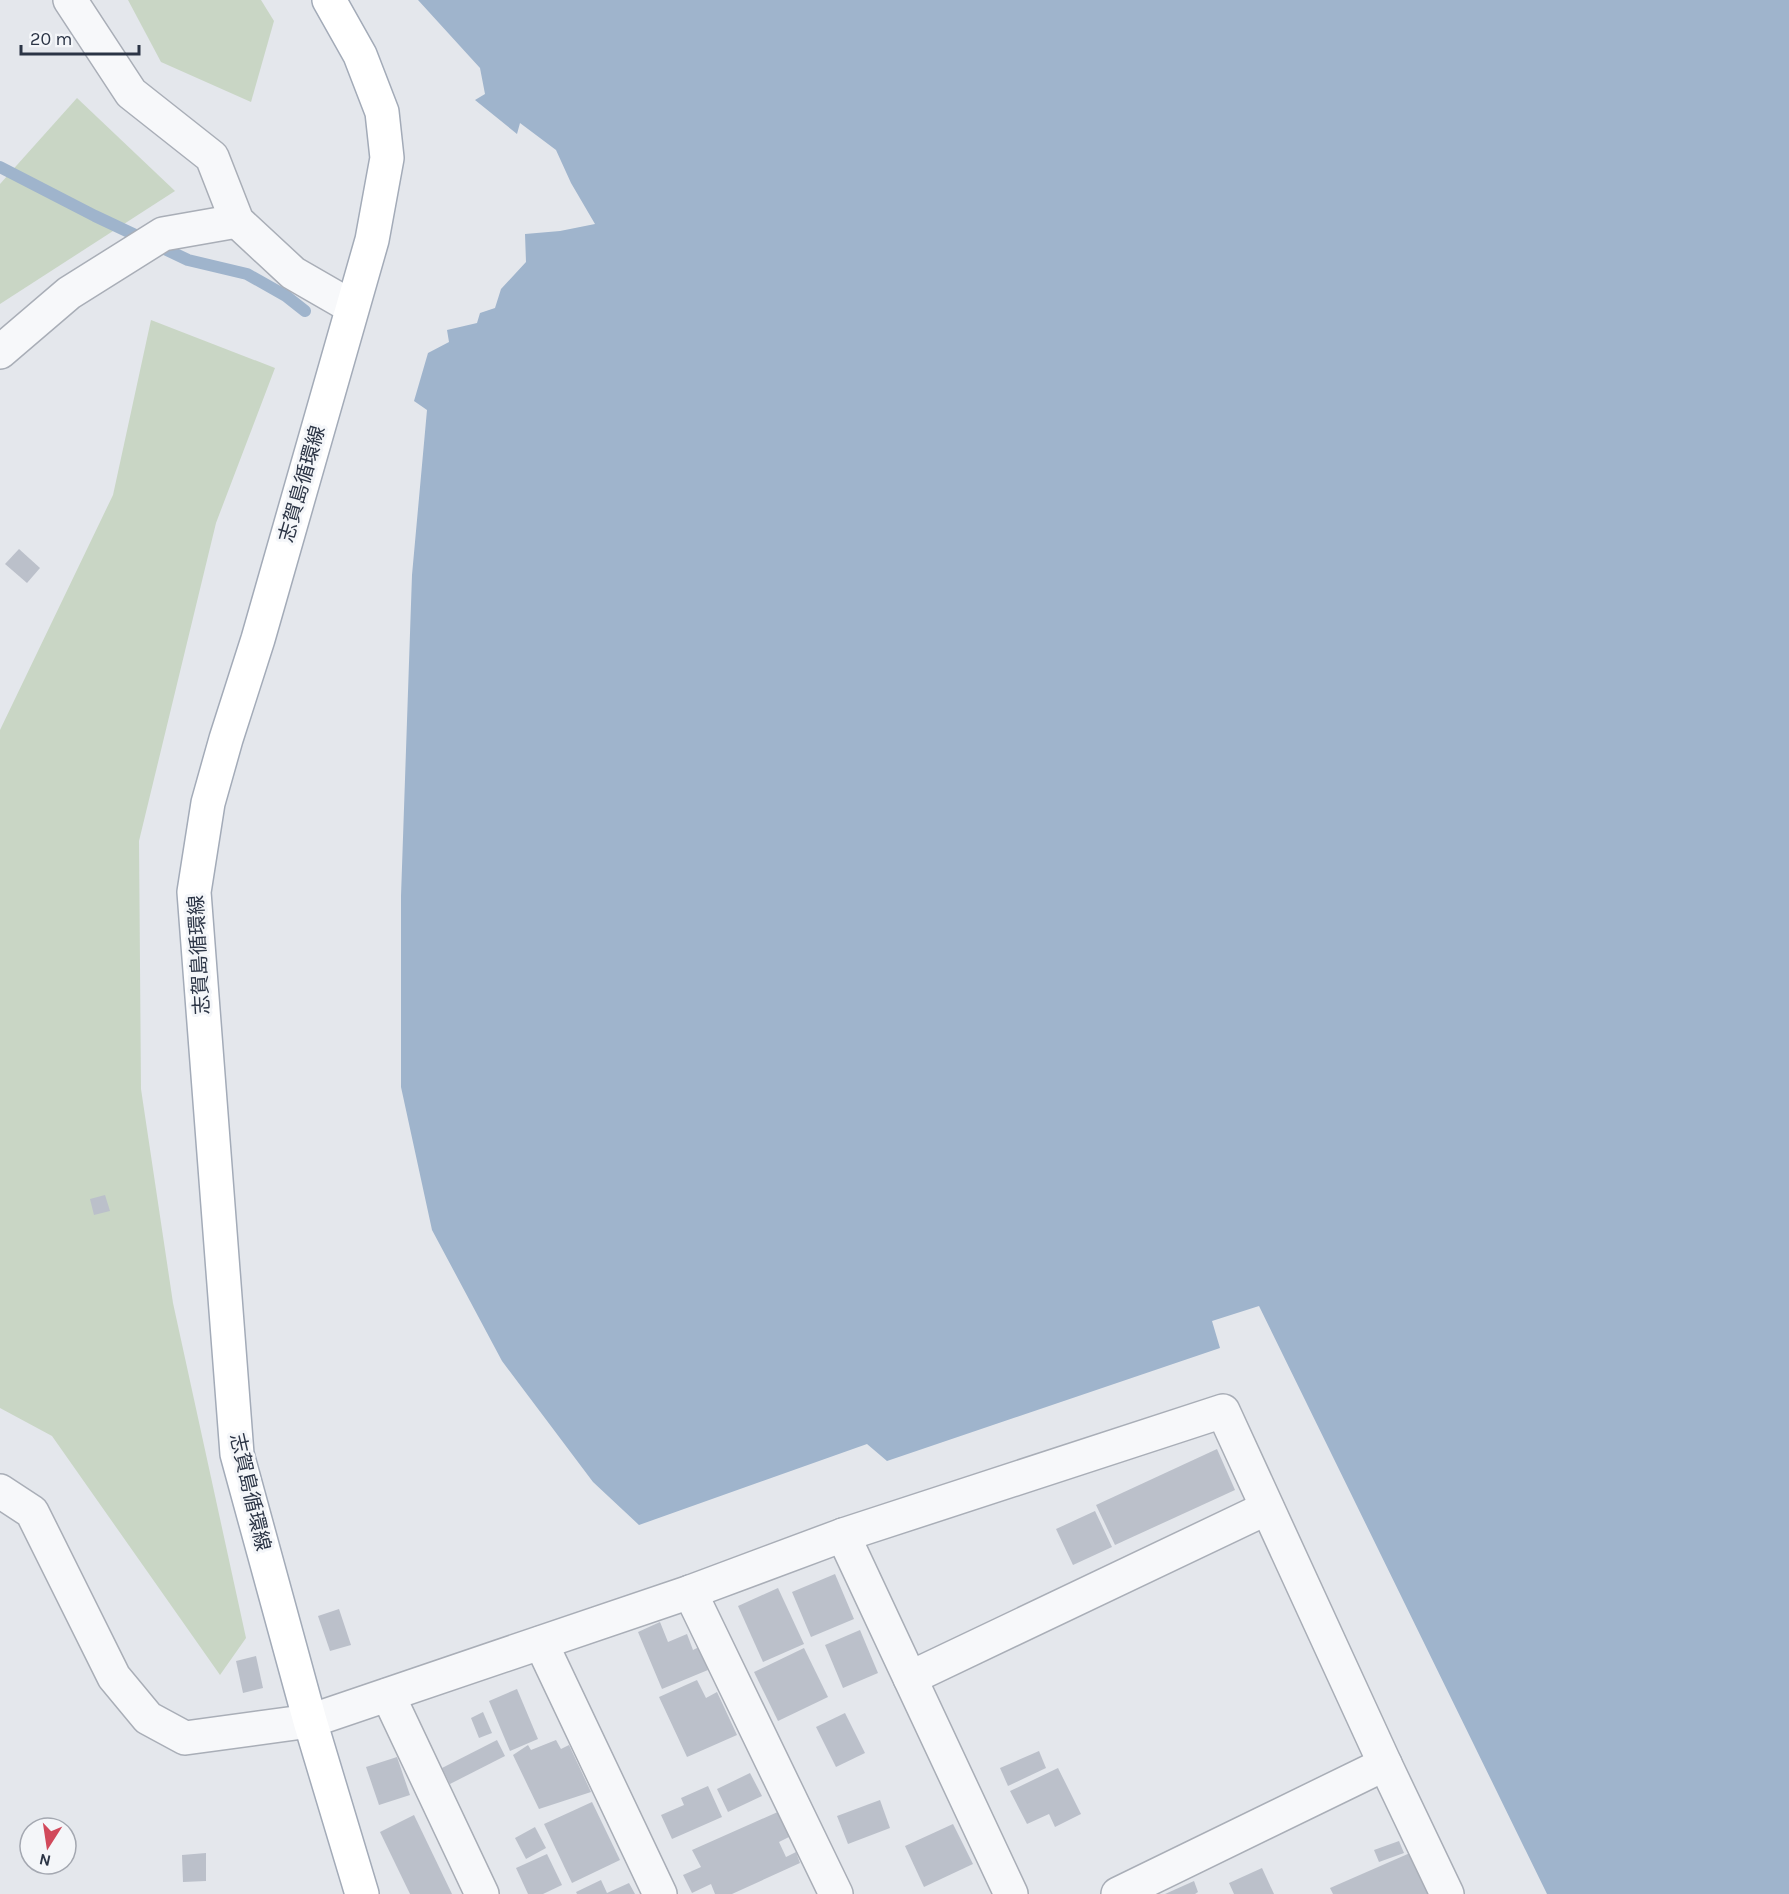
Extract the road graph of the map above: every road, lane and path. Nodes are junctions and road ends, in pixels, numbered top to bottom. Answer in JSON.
{"nodes":[{"id":1,"x":70,"y":0,"type":"edge"},
{"id":2,"x":329,"y":0,"type":"edge"},
{"id":3,"x":237,"y":221,"type":"junction"},
{"id":4,"x":352,"y":307,"type":"junction"},
{"id":5,"x":0,"y":352,"type":"edge"},
{"id":6,"x":0,"y":1491,"type":"edge"},
{"id":7,"x":1268,"y":1508,"type":"junction"},
{"id":8,"x":843,"y":1535,"type":"junction"},
{"id":9,"x":690,"y":1592,"type":"junction"},
{"id":10,"x":541,"y":1643,"type":"junction"},
{"id":11,"x":910,"y":1678,"type":"junction"},
{"id":12,"x":388,"y":1695,"type":"junction"},
{"id":13,"x":310,"y":1721,"type":"junction"},
{"id":14,"x":1384,"y":1764,"type":"junction"},
{"id":15,"x":362,"y":1894,"type":"edge"},
{"id":16,"x":482,"y":1894,"type":"edge"},
{"id":17,"x":660,"y":1894,"type":"edge"},
{"id":18,"x":836,"y":1894,"type":"edge"},
{"id":19,"x":1011,"y":1894,"type":"edge"},
{"id":20,"x":1118,"y":1894,"type":"edge"},
{"id":21,"x":1447,"y":1894,"type":"edge"}],
"edges":[{"from":1,"to":3,"type":"street"},
{"from":2,"to":4,"type":"main road","name":"志賀島循環線"},
{"from":3,"to":4,"type":"street"},
{"from":3,"to":5,"type":"street"},
{"from":4,"to":13,"type":"main road","name":"志賀島循環線"},
{"from":6,"to":13,"type":"street"},
{"from":7,"to":8,"type":"street"},
{"from":7,"to":11,"type":"street"},
{"from":7,"to":14,"type":"street"},
{"from":8,"to":9,"type":"street"},
{"from":8,"to":11,"type":"street"},
{"from":9,"to":10,"type":"street"},
{"from":9,"to":18,"type":"street"},
{"from":10,"to":12,"type":"street"},
{"from":10,"to":17,"type":"street"},
{"from":11,"to":19,"type":"street"},
{"from":12,"to":13,"type":"street"},
{"from":12,"to":16,"type":"street"},
{"from":13,"to":15,"type":"main road","name":"志賀島循環線"},
{"from":14,"to":20,"type":"street"},
{"from":14,"to":21,"type":"street"}]}
